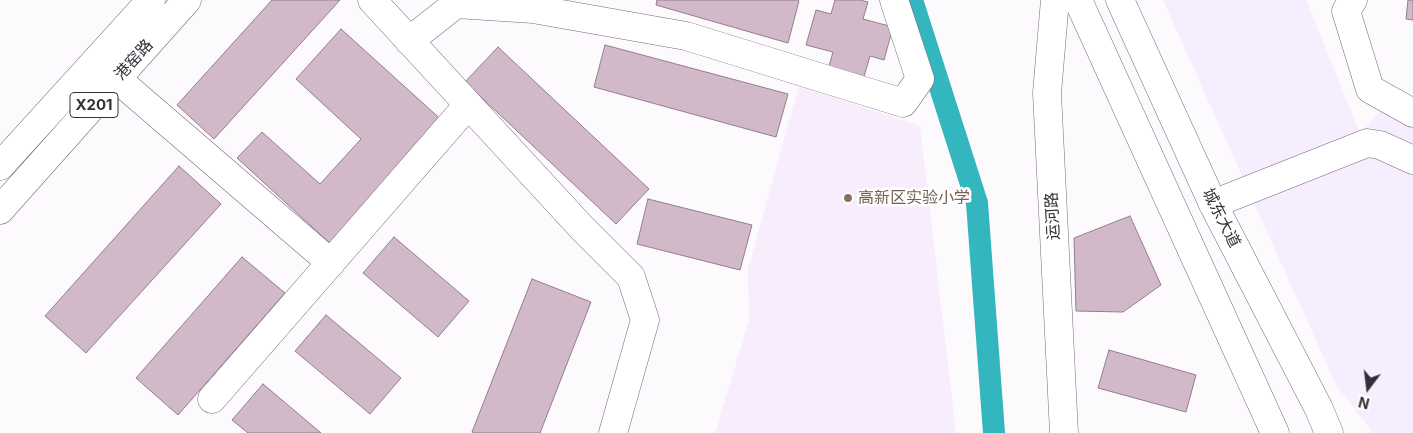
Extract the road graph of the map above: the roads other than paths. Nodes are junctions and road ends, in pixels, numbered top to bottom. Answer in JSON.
{"nodes":[{"id":1,"x":151,"y":0,"type":"edge"},
{"id":2,"x":187,"y":0,"type":"edge"},
{"id":3,"x":372,"y":0,"type":"edge"},
{"id":4,"x":894,"y":0,"type":"edge"},
{"id":5,"x":1056,"y":0,"type":"edge"},
{"id":6,"x":1078,"y":0,"type":"edge"},
{"id":7,"x":1120,"y":0,"type":"edge"},
{"id":8,"x":1354,"y":0,"type":"edge"},
{"id":9,"x":409,"y":41,"type":"junction"},
{"id":10,"x":117,"y":79,"type":"junction"},
{"id":11,"x":468,"y":105,"type":"junction"},
{"id":12,"x":1413,"y":113,"type":"edge"},
{"id":13,"x":1413,"y":160,"type":"edge"},
{"id":14,"x":0,"y":166,"type":"edge"},
{"id":15,"x":1213,"y":204,"type":"junction"},
{"id":16,"x":0,"y":210,"type":"edge"},
{"id":17,"x":331,"y":263,"type":"junction"},
{"id":18,"x":212,"y":399,"type":"dead end"},
{"id":19,"x":1324,"y":421,"type":"edge"},
{"id":20,"x":613,"y":433,"type":"edge"},
{"id":21,"x":1064,"y":433,"type":"edge"},
{"id":22,"x":1276,"y":433,"type":"edge"},
{"id":23,"x":1338,"y":433,"type":"edge"}],
"edges":[{"from":1,"to":14,"type":"street","name":"港窑路","number":"X201"},
{"from":2,"to":10,"type":"street","name":"港窑路","number":"X201"},
{"from":3,"to":9,"type":"street"},
{"from":4,"to":9,"type":"street"},
{"from":5,"to":21,"type":"street","name":"运河路"},
{"from":6,"to":22,"type":"street"},
{"from":7,"to":15,"type":"street","name":"城东大道"},
{"from":8,"to":12,"type":"street"},
{"from":9,"to":11,"type":"street"},
{"from":10,"to":16,"type":"street","name":"港窑路","number":"X201"},
{"from":10,"to":17,"type":"street"},
{"from":11,"to":17,"type":"street"},
{"from":11,"to":20,"type":"street"},
{"from":13,"to":15,"type":"street"},
{"from":15,"to":19,"type":"street","name":"城东大道"},
{"from":17,"to":18,"type":"street"},
{"from":19,"to":23,"type":"street","name":"城东大道"}]}
